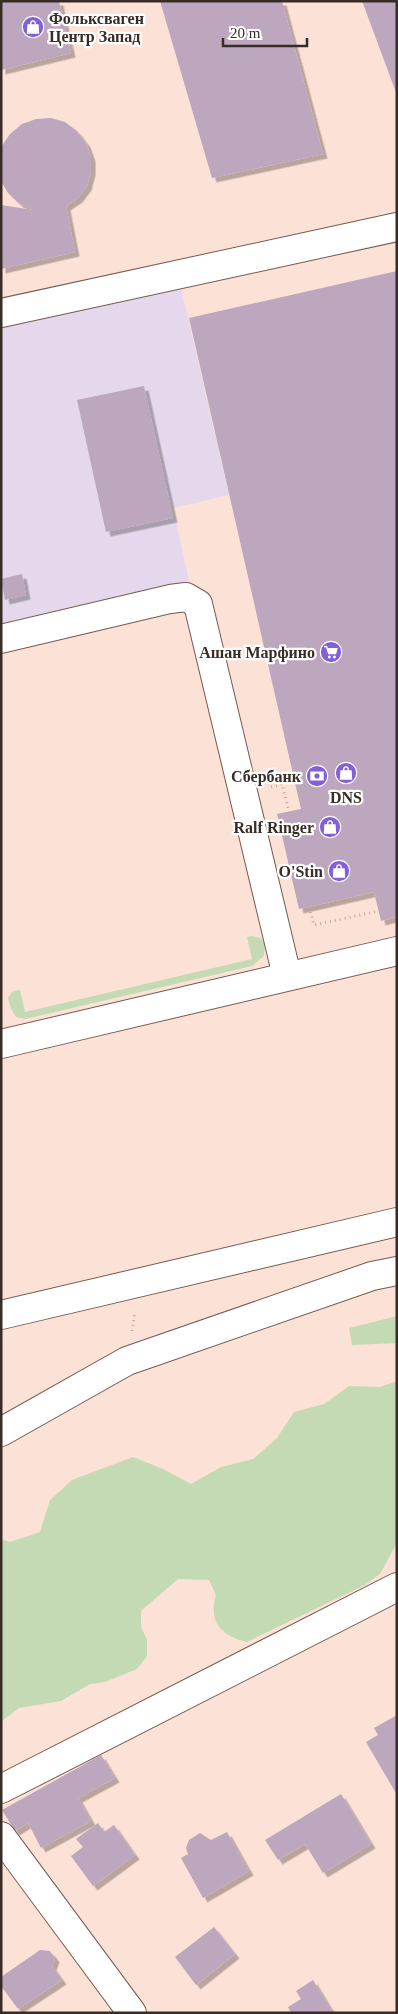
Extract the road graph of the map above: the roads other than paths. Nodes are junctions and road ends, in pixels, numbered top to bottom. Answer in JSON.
{"nodes":[{"id":1,"x":397,"y":227,"type":"edge"},
{"id":2,"x":1,"y":313,"type":"edge"},
{"id":3,"x":1,"y":639,"type":"edge"},
{"id":4,"x":397,"y":951,"type":"edge"},
{"id":5,"x":287,"y":976,"type":"junction"},
{"id":6,"x":1,"y":1044,"type":"edge"},
{"id":7,"x":397,"y":1222,"type":"edge"},
{"id":8,"x":397,"y":1271,"type":"edge"},
{"id":9,"x":1,"y":1315,"type":"edge"},
{"id":10,"x":1,"y":1432,"type":"edge"},
{"id":11,"x":397,"y":1587,"type":"edge"},
{"id":12,"x":1,"y":1789,"type":"edge"},
{"id":13,"x":1,"y":1836,"type":"edge"},
{"id":14,"x":132,"y":2013,"type":"edge"}],
"edges":[{"from":1,"to":2,"type":"street"},
{"from":3,"to":5,"type":"street"},
{"from":4,"to":5,"type":"street"},
{"from":5,"to":6,"type":"street"},
{"from":7,"to":9,"type":"street"},
{"from":8,"to":10,"type":"street"},
{"from":11,"to":12,"type":"street"},
{"from":13,"to":14,"type":"street"}]}
